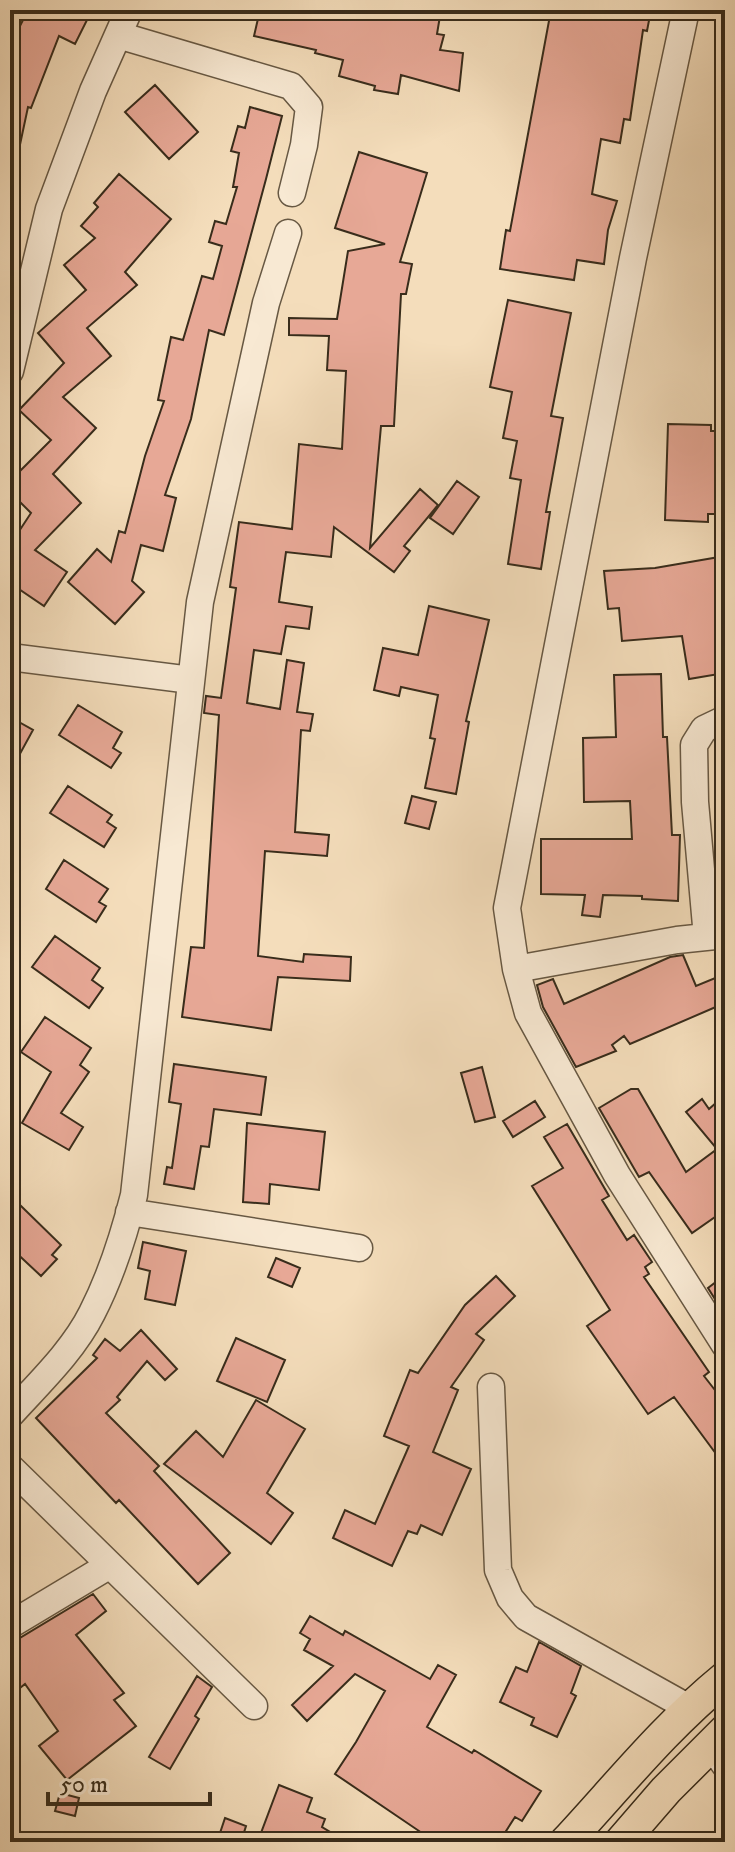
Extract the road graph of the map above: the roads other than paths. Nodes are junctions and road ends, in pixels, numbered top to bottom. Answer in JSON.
{"nodes":[{"id":1,"x":129,"y":10,"type":"edge"},
{"id":2,"x":686,"y":10,"type":"edge"},
{"id":3,"x":118,"y":35,"type":"junction"},
{"id":4,"x":292,"y":193,"type":"dead end"},
{"id":5,"x":288,"y":233,"type":"dead end"},
{"id":6,"x":10,"y":371,"type":"edge"},
{"id":7,"x":10,"y":657,"type":"edge"},
{"id":8,"x":191,"y":680,"type":"junction"},
{"id":9,"x":725,"y":719,"type":"edge"},
{"id":10,"x":716,"y":936,"type":"edge"},
{"id":11,"x":516,"y":969,"type":"junction"},
{"id":12,"x":129,"y":1212,"type":"junction"},
{"id":13,"x":359,"y":1248,"type":"dead end"},
{"id":14,"x":725,"y":1345,"type":"edge"},
{"id":15,"x":491,"y":1387,"type":"dead end"},
{"id":16,"x":10,"y":1415,"type":"edge"},
{"id":17,"x":10,"y":1467,"type":"edge"},
{"id":18,"x":110,"y":1565,"type":"junction"},
{"id":19,"x":10,"y":1625,"type":"edge"},
{"id":20,"x":725,"y":1678,"type":"edge"},
{"id":21,"x":254,"y":1706,"type":"dead end"},
{"id":22,"x":689,"y":1708,"type":"junction"},
{"id":23,"x":720,"y":1747,"type":"edge"},
{"id":24,"x":566,"y":1842,"type":"edge"},
{"id":25,"x":621,"y":1842,"type":"edge"}],
"edges":[{"from":1,"to":3,"type":"street"},
{"from":2,"to":11,"type":"street"},
{"from":3,"to":4,"type":"street"},
{"from":3,"to":6,"type":"street"},
{"from":5,"to":8,"type":"street"},
{"from":7,"to":8,"type":"street"},
{"from":8,"to":12,"type":"street"},
{"from":9,"to":10,"type":"street"},
{"from":10,"to":11,"type":"street"},
{"from":11,"to":14,"type":"street"},
{"from":12,"to":13,"type":"street"},
{"from":12,"to":16,"type":"street"},
{"from":15,"to":22,"type":"street"},
{"from":17,"to":18,"type":"street"},
{"from":18,"to":19,"type":"street"},
{"from":18,"to":21,"type":"street"},
{"from":20,"to":22,"type":"main road"},
{"from":22,"to":24,"type":"main road"},
{"from":23,"to":25,"type":"main road"}]}
